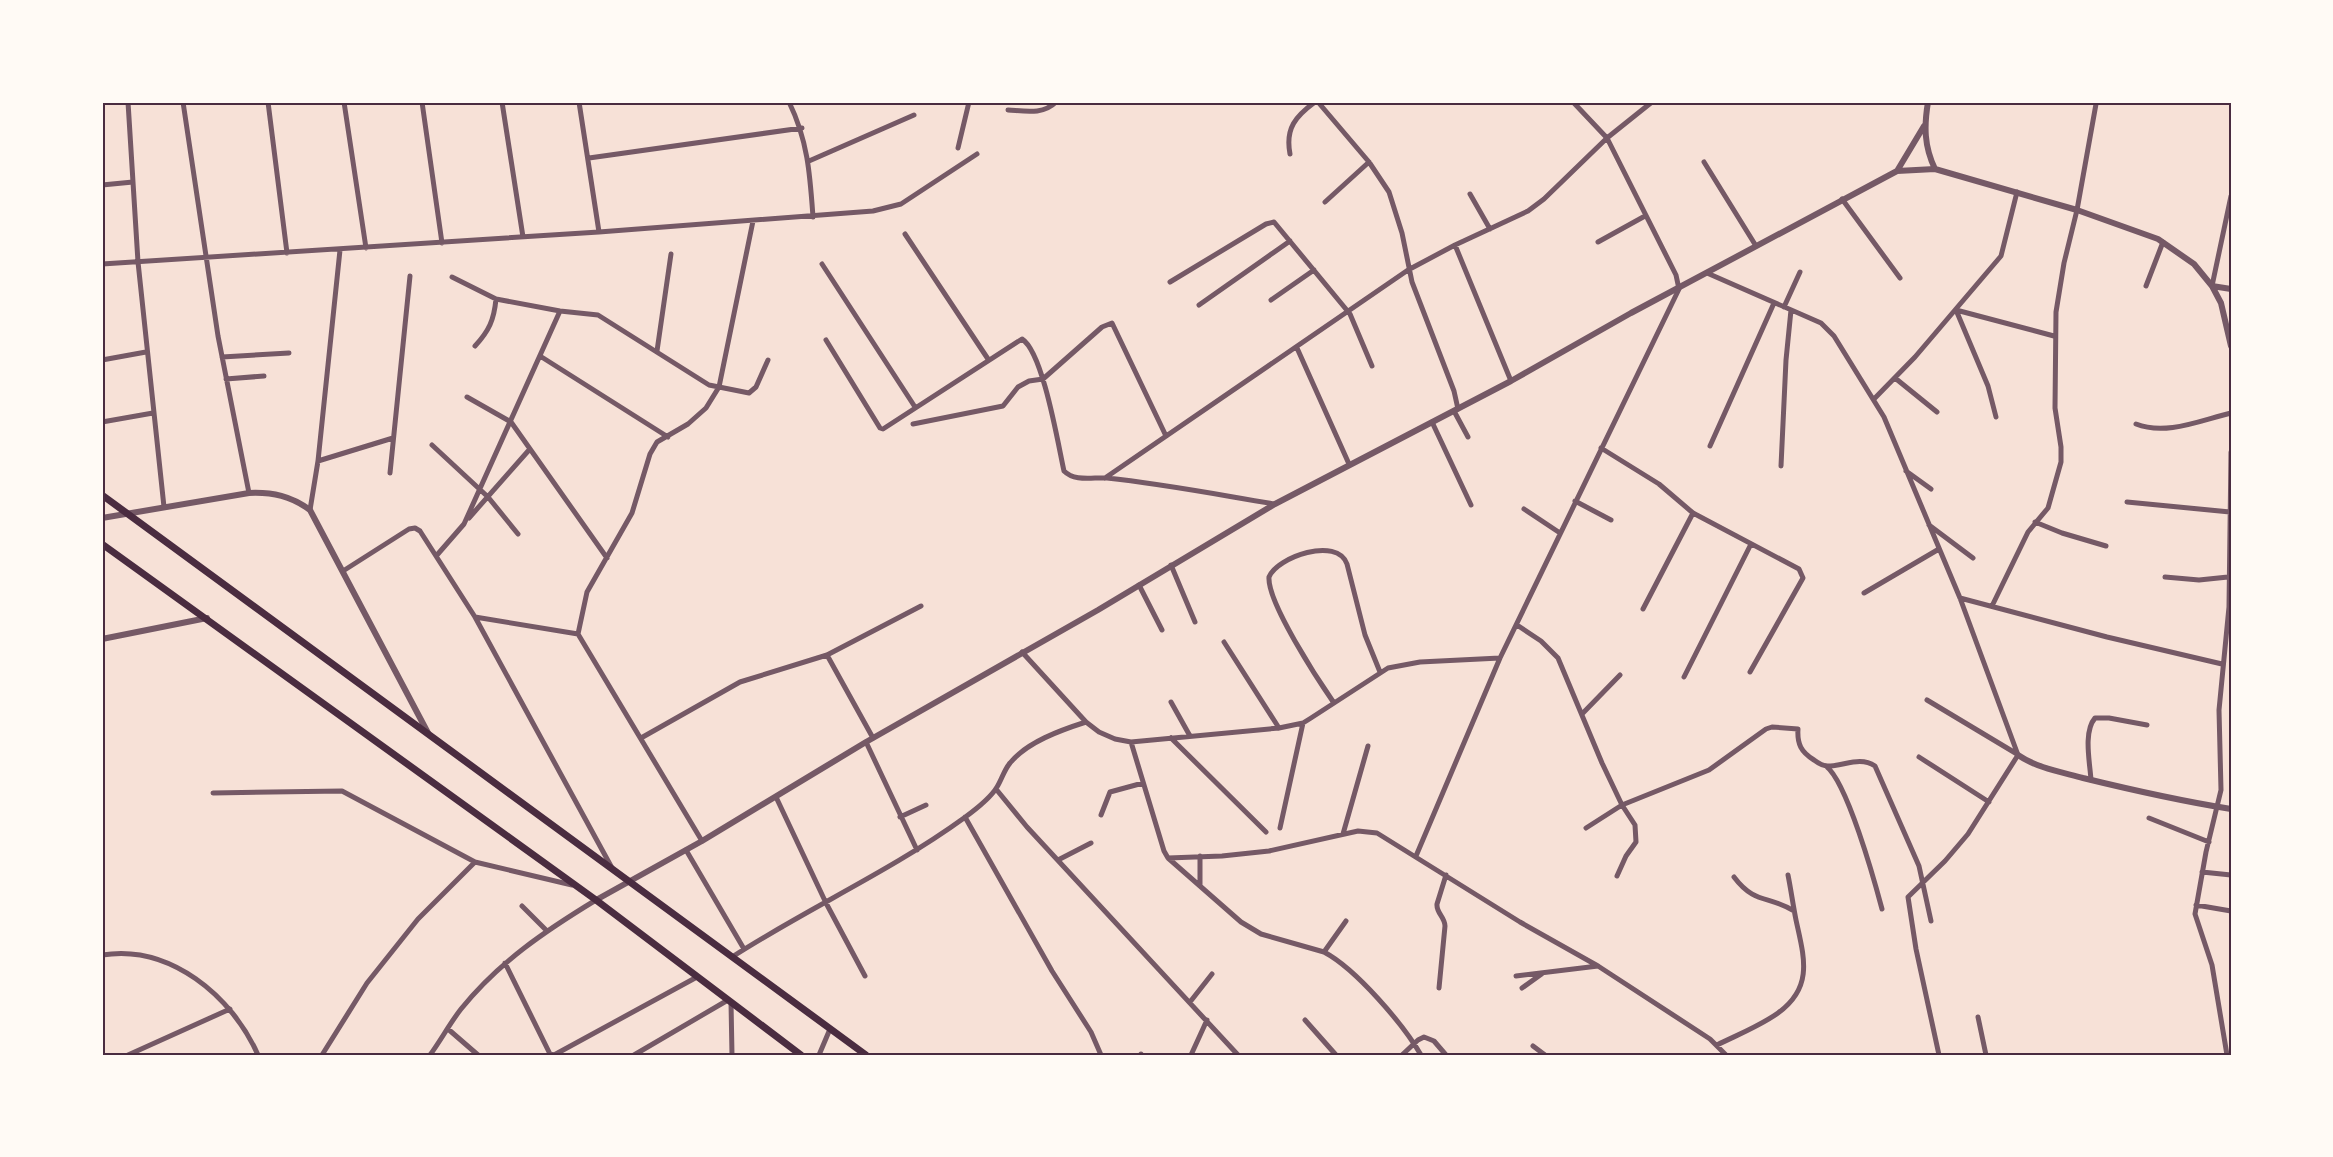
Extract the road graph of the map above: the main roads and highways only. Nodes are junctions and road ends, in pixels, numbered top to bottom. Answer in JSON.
{"nodes":[{"id":1,"x":102,"y":495,"type":"edge"},
{"id":2,"x":102,"y":544,"type":"edge"},
{"id":3,"x":801,"y":1055,"type":"edge"},
{"id":4,"x":866,"y":1055,"type":"edge"}],
"edges":[{"from":1,"to":4,"type":"main road"},
{"from":2,"to":3,"type":"main road"}]}
